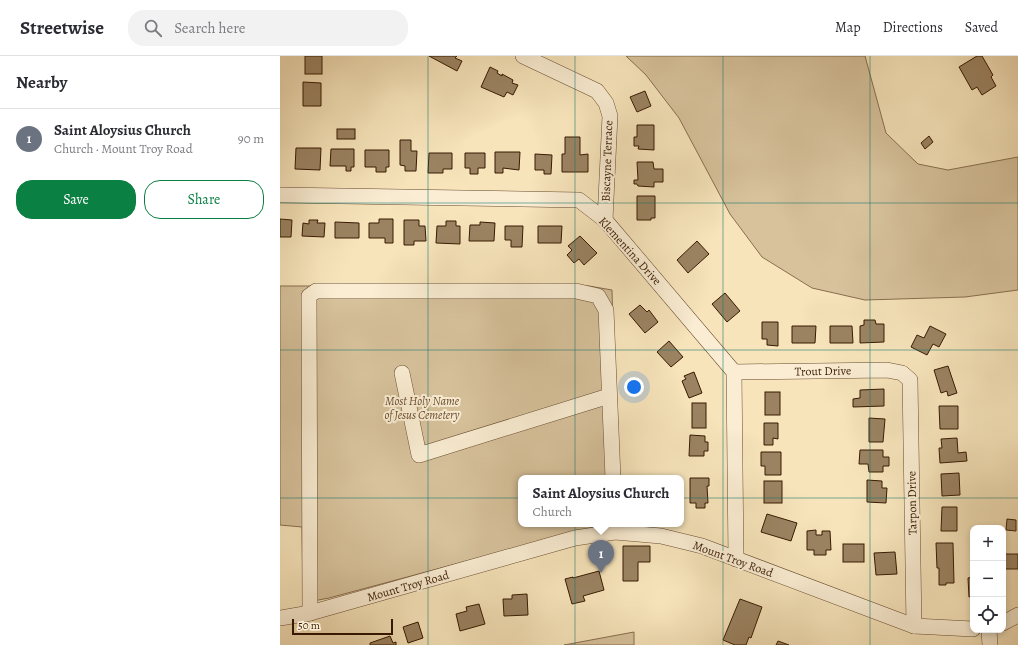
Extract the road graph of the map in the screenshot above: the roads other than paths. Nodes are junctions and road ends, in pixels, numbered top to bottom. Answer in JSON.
{"nodes":[{"id":1,"x":523,"y":56,"type":"edge"},
{"id":2,"x":280,"y":195,"type":"edge"},
{"id":3,"x":605,"y":220,"type":"junction"},
{"id":4,"x":734,"y":372,"type":"junction"},
{"id":5,"x":402,"y":373,"type":"dead end"},
{"id":6,"x":910,"y":380,"type":"joint"},
{"id":7,"x":609,"y":396,"type":"junction"},
{"id":8,"x":613,"y":475,"type":"edge"},
{"id":9,"x":615,"y":528,"type":"edge"},
{"id":10,"x":736,"y":559,"type":"junction"},
{"id":11,"x":310,"y":613,"type":"junction"},
{"id":12,"x":1018,"y":615,"type":"edge"},
{"id":13,"x":280,"y":618,"type":"edge"},
{"id":14,"x":1006,"y":621,"type":"edge"},
{"id":15,"x":914,"y":626,"type":"junction"},
{"id":16,"x":970,"y":629,"type":"edge"},
{"id":17,"x":989,"y":633,"type":"edge"},
{"id":18,"x":990,"y":645,"type":"edge"}],
"edges":[{"from":1,"to":3,"type":"street","name":"Biscayne Terrace"},
{"from":2,"to":3,"type":"street","name":"Klementina Drive"},
{"from":3,"to":4,"type":"street","name":"Klementina Drive"},
{"from":4,"to":6,"type":"street","name":"Trout Drive"},
{"from":4,"to":10,"type":"street"},
{"from":5,"to":7,"type":"street"},
{"from":6,"to":15,"type":"street","name":"Tarpon Drive"},
{"from":7,"to":8,"type":"street"},
{"from":7,"to":11,"type":"street"},
{"from":9,"to":10,"type":"street","name":"Mount Troy Road"},
{"from":9,"to":11,"type":"street","name":"Mount Troy Road"},
{"from":10,"to":15,"type":"street","name":"Mount Troy Road"},
{"from":11,"to":13,"type":"street","name":"Mount Troy Road"},
{"from":12,"to":14,"type":"street"},
{"from":15,"to":16,"type":"street","name":"Mount Troy Road"},
{"from":17,"to":18,"type":"street"}]}
